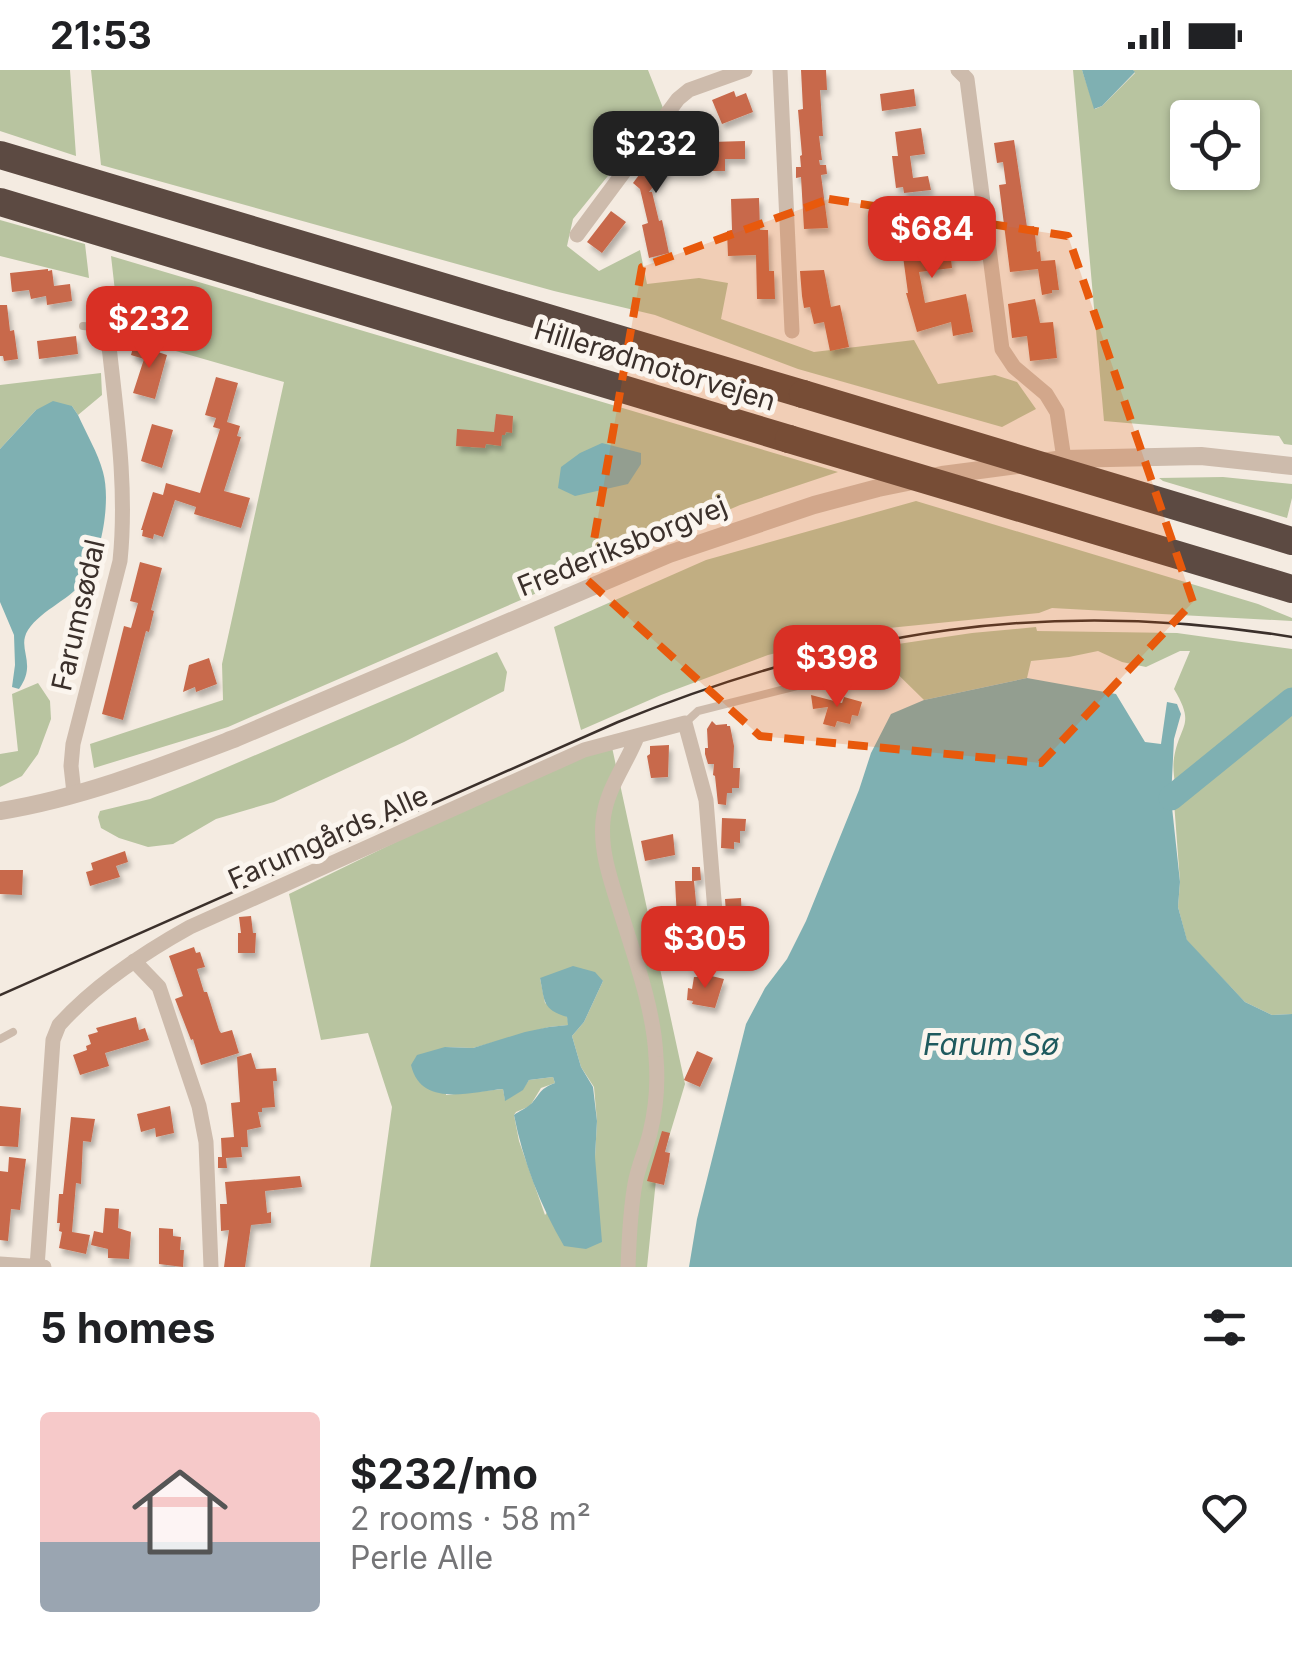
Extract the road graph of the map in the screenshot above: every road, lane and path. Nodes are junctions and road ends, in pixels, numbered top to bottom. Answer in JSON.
{"nodes":[{"id":1,"x":745,"y":70,"type":"edge"},
{"id":2,"x":780,"y":70,"type":"edge"},
{"id":3,"x":958,"y":70,"type":"edge"},
{"id":4,"x":0,"y":155,"type":"edge"},
{"id":5,"x":0,"y":202,"type":"edge"},
{"id":6,"x":577,"y":235,"type":"dead end"},
{"id":7,"x":83,"y":326,"type":"dead end"},
{"id":8,"x":106,"y":328,"type":"joint"},
{"id":9,"x":792,"y":330,"type":"dead end"},
{"id":10,"x":1064,"y":459,"type":"junction"},
{"id":11,"x":1292,"y":466,"type":"edge"},
{"id":12,"x":1292,"y":541,"type":"edge"},
{"id":13,"x":1292,"y":589,"type":"edge"},
{"id":14,"x":873,"y":678,"type":"dead end"},
{"id":15,"x":685,"y":724,"type":"junction"},
{"id":16,"x":637,"y":736,"type":"junction"},
{"id":17,"x":74,"y":793,"type":"junction"},
{"id":18,"x":0,"y":811,"type":"edge"},
{"id":19,"x":717,"y":937,"type":"dead end"},
{"id":20,"x":134,"y":961,"type":"junction"},
{"id":21,"x":13,"y":1032,"type":"dead end"},
{"id":22,"x":0,"y":1038,"type":"edge"},
{"id":23,"x":0,"y":1264,"type":"edge"},
{"id":24,"x":39,"y":1267,"type":"edge"},
{"id":25,"x":211,"y":1267,"type":"edge"},
{"id":26,"x":628,"y":1267,"type":"edge"}],
"edges":[{"from":1,"to":6,"type":"street"},
{"from":2,"to":9,"type":"street"},
{"from":3,"to":10,"type":"street"},
{"from":4,"to":12,"type":"highway","name":"Hillerødmotorvejen","bridge":true},
{"from":5,"to":13,"type":"highway","name":"Hillerødmotorvejen","bridge":true},
{"from":7,"to":8,"type":"lane"},
{"from":8,"to":17,"type":"street","name":"Farumsødal"},
{"from":10,"to":11,"type":"street","name":"Frederiksborgvej"},
{"from":10,"to":17,"type":"street","name":"Frederiksborgvej"},
{"from":14,"to":15,"type":"lane","name":"Farumgårds Alle"},
{"from":15,"to":16,"type":"street","name":"Farumgårds Alle"},
{"from":15,"to":19,"type":"street"},
{"from":16,"to":20,"type":"street","name":"Farumgårds Alle"},
{"from":16,"to":26,"type":"street"},
{"from":17,"to":18,"type":"street","name":"Frederiksborgvej"},
{"from":20,"to":24,"type":"street","name":"Farumgårds Alle"},
{"from":20,"to":25,"type":"street"},
{"from":21,"to":22,"type":"lane"},
{"from":23,"to":24,"type":"street"}]}
